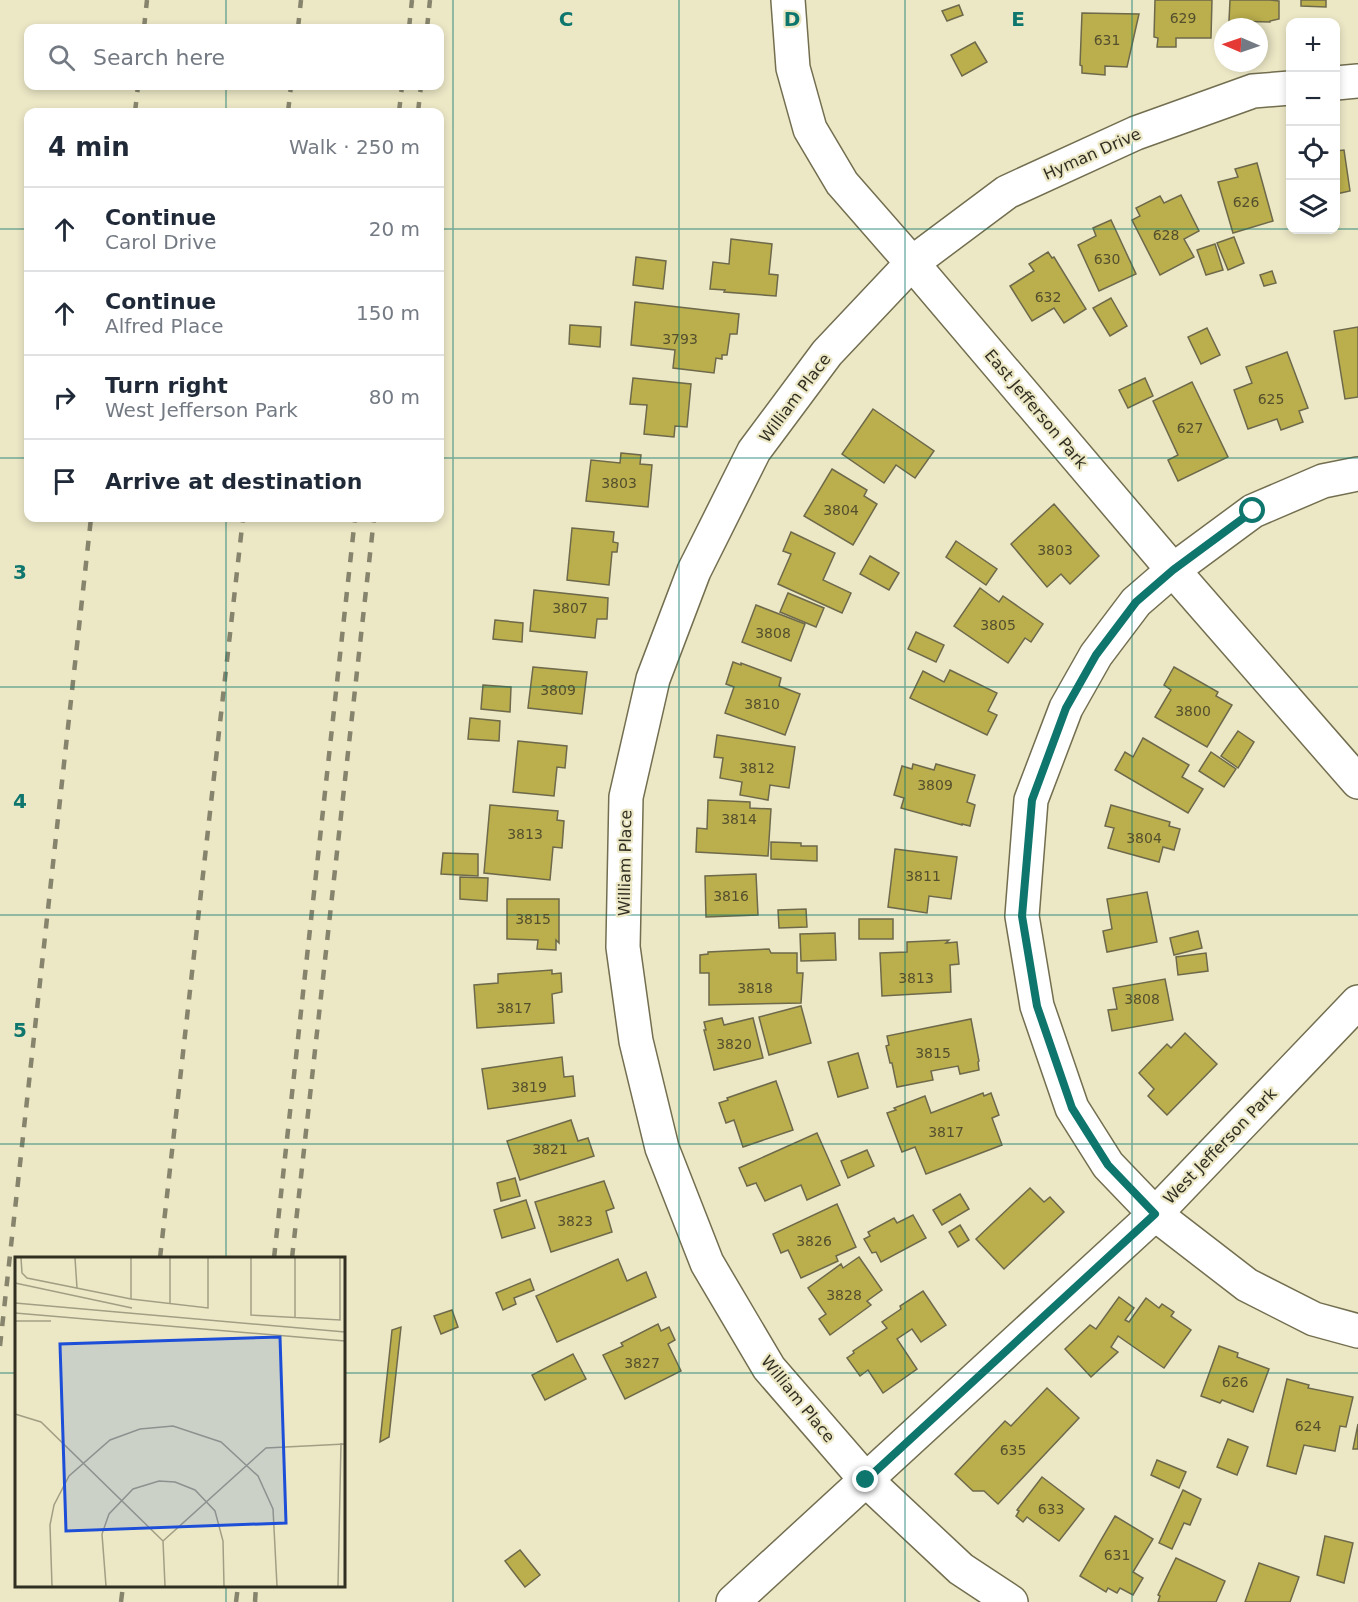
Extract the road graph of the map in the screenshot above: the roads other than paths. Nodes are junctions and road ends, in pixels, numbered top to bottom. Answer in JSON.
{"nodes":[{"id":1,"x":788,"y":0,"type":"edge"},
{"id":2,"x":1358,"y":81,"type":"edge"},
{"id":3,"x":1340,"y":83,"type":"edge"},
{"id":4,"x":1286,"y":88,"type":"edge"},
{"id":5,"x":912,"y":263,"type":"junction"},
{"id":6,"x":1358,"y":474,"type":"edge"},
{"id":7,"x":1173,"y":570,"type":"junction"},
{"id":8,"x":1358,"y":782,"type":"edge"},
{"id":9,"x":1358,"y":1002,"type":"edge"},
{"id":10,"x":1155,"y":1214,"type":"junction"},
{"id":11,"x":1358,"y":1330,"type":"edge"},
{"id":12,"x":866,"y":1480,"type":"junction"},
{"id":13,"x":733,"y":1602,"type":"edge"},
{"id":14,"x":1011,"y":1602,"type":"edge"}],
"edges":[{"from":1,"to":5,"type":"street","name":"East Jefferson Park"},
{"from":2,"to":3,"type":"street"},
{"from":4,"to":5,"type":"street","name":"Hyman Drive"},
{"from":5,"to":7,"type":"street","name":"East Jefferson Park"},
{"from":5,"to":12,"type":"street","name":"William Place"},
{"from":6,"to":7,"type":"street"},
{"from":7,"to":8,"type":"street","name":"East Jefferson Park"},
{"from":7,"to":10,"type":"street"},
{"from":9,"to":10,"type":"street","name":"West Jefferson Park"},
{"from":10,"to":11,"type":"street"},
{"from":10,"to":12,"type":"street","name":"West Jefferson Park"},
{"from":12,"to":13,"type":"street","name":"West Jefferson Park"},
{"from":12,"to":14,"type":"street","name":"William Place"}]}
